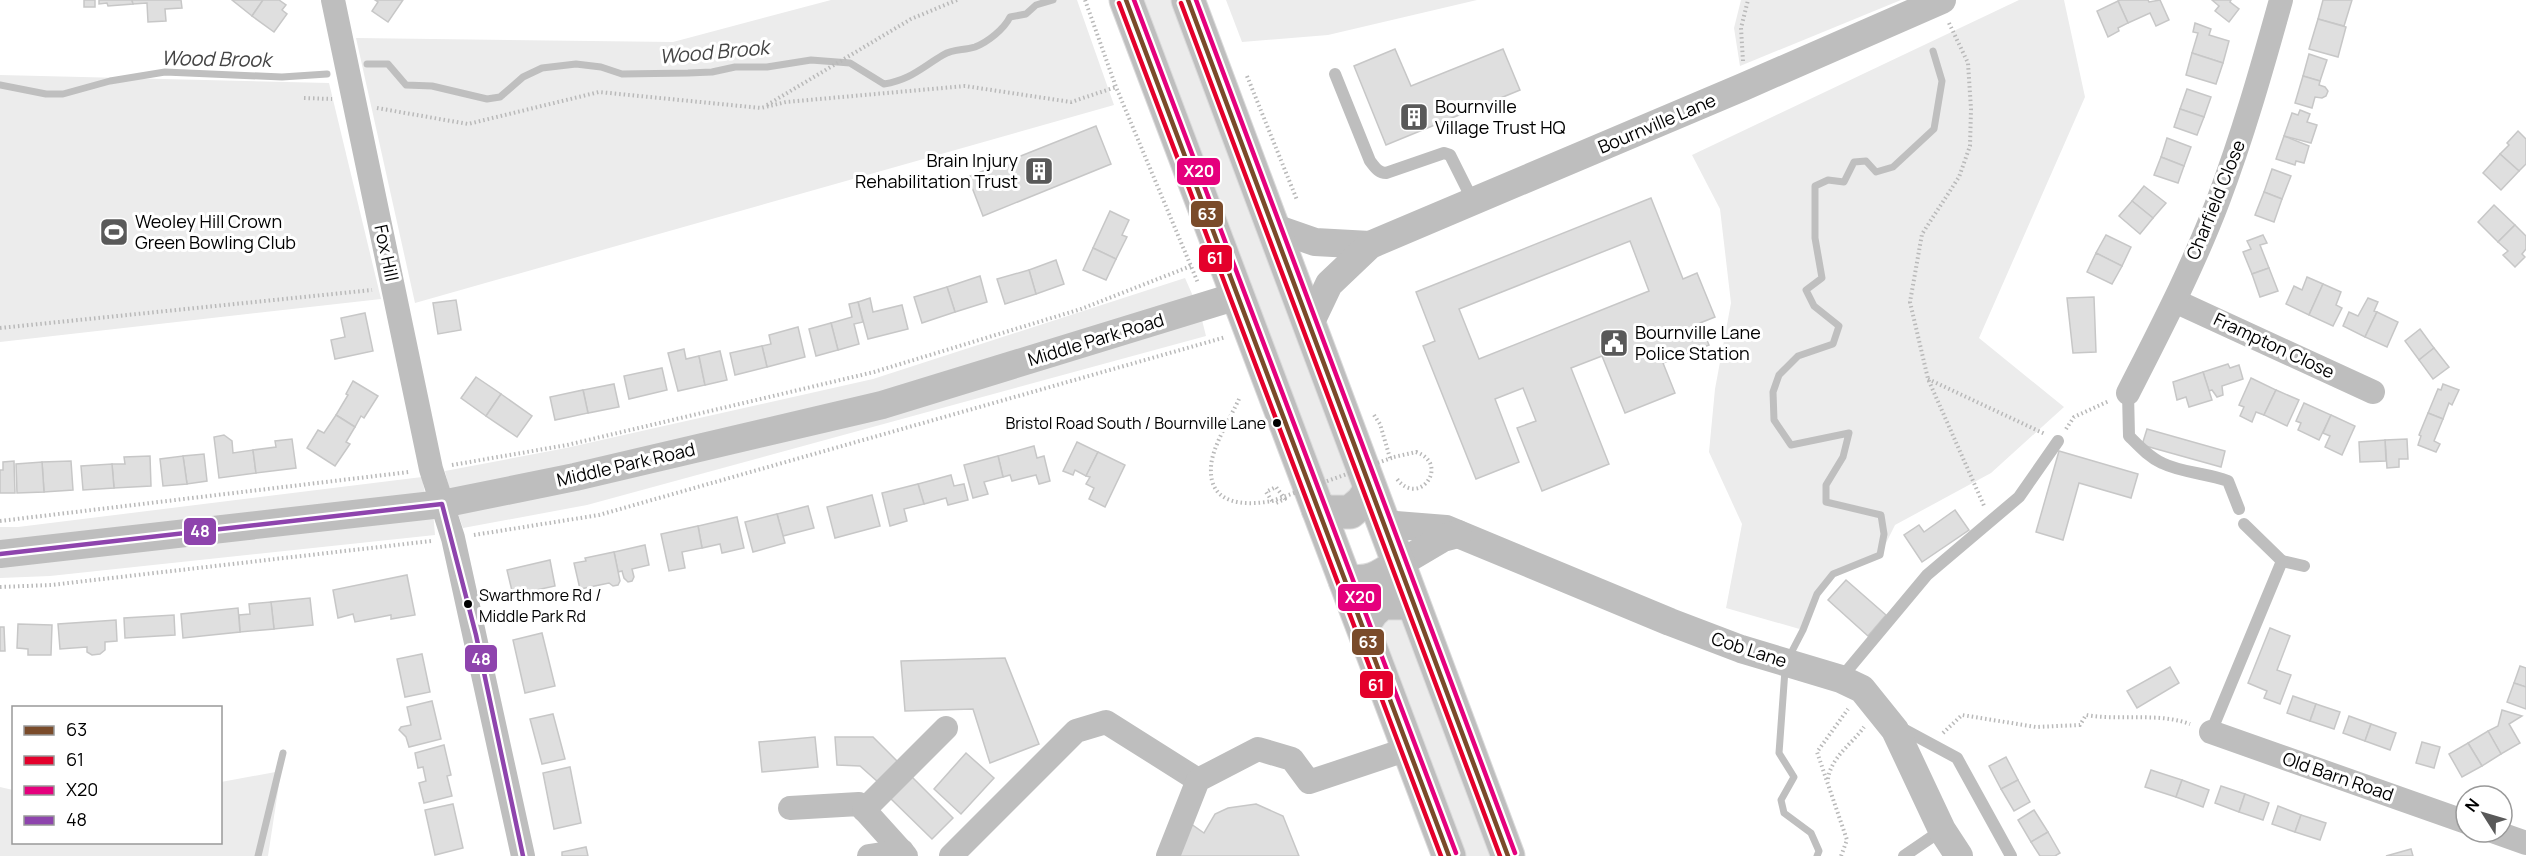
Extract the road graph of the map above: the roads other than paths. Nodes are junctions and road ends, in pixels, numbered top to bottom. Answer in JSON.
{"nodes":[{"id":1,"x":333,"y":0,"type":"edge"},
{"id":2,"x":1126,"y":0,"type":"edge"},
{"id":3,"x":1188,"y":0,"type":"edge"},
{"id":4,"x":2281,"y":0,"type":"edge"},
{"id":5,"x":1943,"y":7,"type":"edge"},
{"id":6,"x":1335,"y":74,"type":"dead end"},
{"id":7,"x":1473,"y":201,"type":"junction"},
{"id":8,"x":1277,"y":240,"type":"junction"},
{"id":9,"x":1370,"y":245,"type":"junction"},
{"id":10,"x":1237,"y":296,"type":"junction"},
{"id":11,"x":2175,"y":301,"type":"junction"},
{"id":12,"x":1309,"y":326,"type":"junction"},
{"id":13,"x":2373,"y":392,"type":"dead end"},
{"id":14,"x":2128,"y":393,"type":"joint"},
{"id":15,"x":2058,"y":441,"type":"road end"},
{"id":16,"x":1383,"y":482,"type":"junction"},
{"id":17,"x":442,"y":504,"type":"junction"},
{"id":18,"x":1318,"y":509,"type":"junction"},
{"id":19,"x":2239,"y":509,"type":"dead end"},
{"id":20,"x":1383,"y":524,"type":"junction"},
{"id":21,"x":2244,"y":524,"type":"dead end"},
{"id":22,"x":1458,"y":534,"type":"junction"},
{"id":23,"x":1334,"y":549,"type":"junction"},
{"id":24,"x":0,"y":554,"type":"edge"},
{"id":25,"x":2282,"y":561,"type":"junction"},
{"id":26,"x":1399,"y":564,"type":"junction"},
{"id":27,"x":2304,"y":566,"type":"dead end"},
{"id":28,"x":1345,"y":580,"type":"junction"},
{"id":29,"x":1413,"y":603,"type":"junction"},
{"id":30,"x":1363,"y":625,"type":"junction"},
{"id":31,"x":1869,"y":702,"type":"junction"},
{"id":32,"x":945,"y":728,"type":"dead end"},
{"id":33,"x":2211,"y":732,"type":"joint"},
{"id":34,"x":1408,"y":749,"type":"junction"},
{"id":35,"x":1198,"y":780,"type":"junction"},
{"id":36,"x":790,"y":808,"type":"dead end"},
{"id":37,"x":864,"y":810,"type":"junction"},
{"id":38,"x":2454,"y":818,"type":"edge"},
{"id":39,"x":1942,"y":830,"type":"junction"},
{"id":40,"x":904,"y":854,"type":"edge"},
{"id":41,"x":523,"y":856,"type":"edge"},
{"id":42,"x":869,"y":856,"type":"edge"},
{"id":43,"x":951,"y":856,"type":"edge"},
{"id":44,"x":1168,"y":856,"type":"edge"},
{"id":45,"x":1449,"y":856,"type":"edge"},
{"id":46,"x":1508,"y":856,"type":"edge"},
{"id":47,"x":1904,"y":856,"type":"edge"},
{"id":48,"x":1959,"y":856,"type":"edge"},
{"id":49,"x":2011,"y":856,"type":"edge"}],
"edges":[{"from":1,"to":17,"type":"street","name":"Fox Hill"},
{"from":2,"to":10,"type":"highway"},
{"from":3,"to":8,"type":"highway"},
{"from":4,"to":11,"type":"street","name":"Charfield Close"},
{"from":5,"to":7,"type":"street","name":"Bournville Lane"},
{"from":6,"to":7,"type":"lane"},
{"from":7,"to":9,"type":"street","name":"Bournville Lane"},
{"from":8,"to":9,"type":"street","name":"Bournville Lane"},
{"from":8,"to":12,"type":"highway"},
{"from":9,"to":12,"type":"street","name":"Bournville Lane"},
{"from":10,"to":17,"type":"street","name":"Middle Park Road"},
{"from":10,"to":18,"type":"highway"},
{"from":11,"to":13,"type":"street","name":"Frampton Close"},
{"from":11,"to":14,"type":"street","name":"Charfield Close"},
{"from":12,"to":16,"type":"highway"},
{"from":14,"to":19,"type":"lane"},
{"from":15,"to":31,"type":"lane"},
{"from":16,"to":18,"type":"highway"},
{"from":16,"to":20,"type":"highway"},
{"from":17,"to":24,"type":"street","name":"Middle Park Road"},
{"from":17,"to":41,"type":"street","name":"Fox Hill"},
{"from":18,"to":23,"type":"highway"},
{"from":20,"to":22,"type":"street","name":"Cob Lane"},
{"from":20,"to":23,"type":"highway"},
{"from":20,"to":26,"type":"highway"},
{"from":21,"to":25,"type":"lane"},
{"from":22,"to":26,"type":"street"},
{"from":22,"to":31,"type":"street","name":"Cob Lane"},
{"from":23,"to":28,"type":"highway"},
{"from":25,"to":27,"type":"lane"},
{"from":25,"to":33,"type":"lane"},
{"from":26,"to":28,"type":"highway"},
{"from":26,"to":29,"type":"highway"},
{"from":28,"to":30,"type":"highway"},
{"from":29,"to":30,"type":"highway"},
{"from":29,"to":46,"type":"highway"},
{"from":30,"to":34,"type":"highway"},
{"from":31,"to":39,"type":"street"},
{"from":31,"to":49,"type":"lane"},
{"from":32,"to":37,"type":"street"},
{"from":33,"to":38,"type":"street","name":"Old Barn Road"},
{"from":34,"to":35,"type":"street"},
{"from":34,"to":45,"type":"highway"},
{"from":35,"to":43,"type":"street"},
{"from":35,"to":44,"type":"street"},
{"from":36,"to":37,"type":"street"},
{"from":37,"to":40,"type":"street"},
{"from":39,"to":47,"type":"lane"},
{"from":39,"to":48,"type":"street"},
{"from":40,"to":42,"type":"street"}]}
